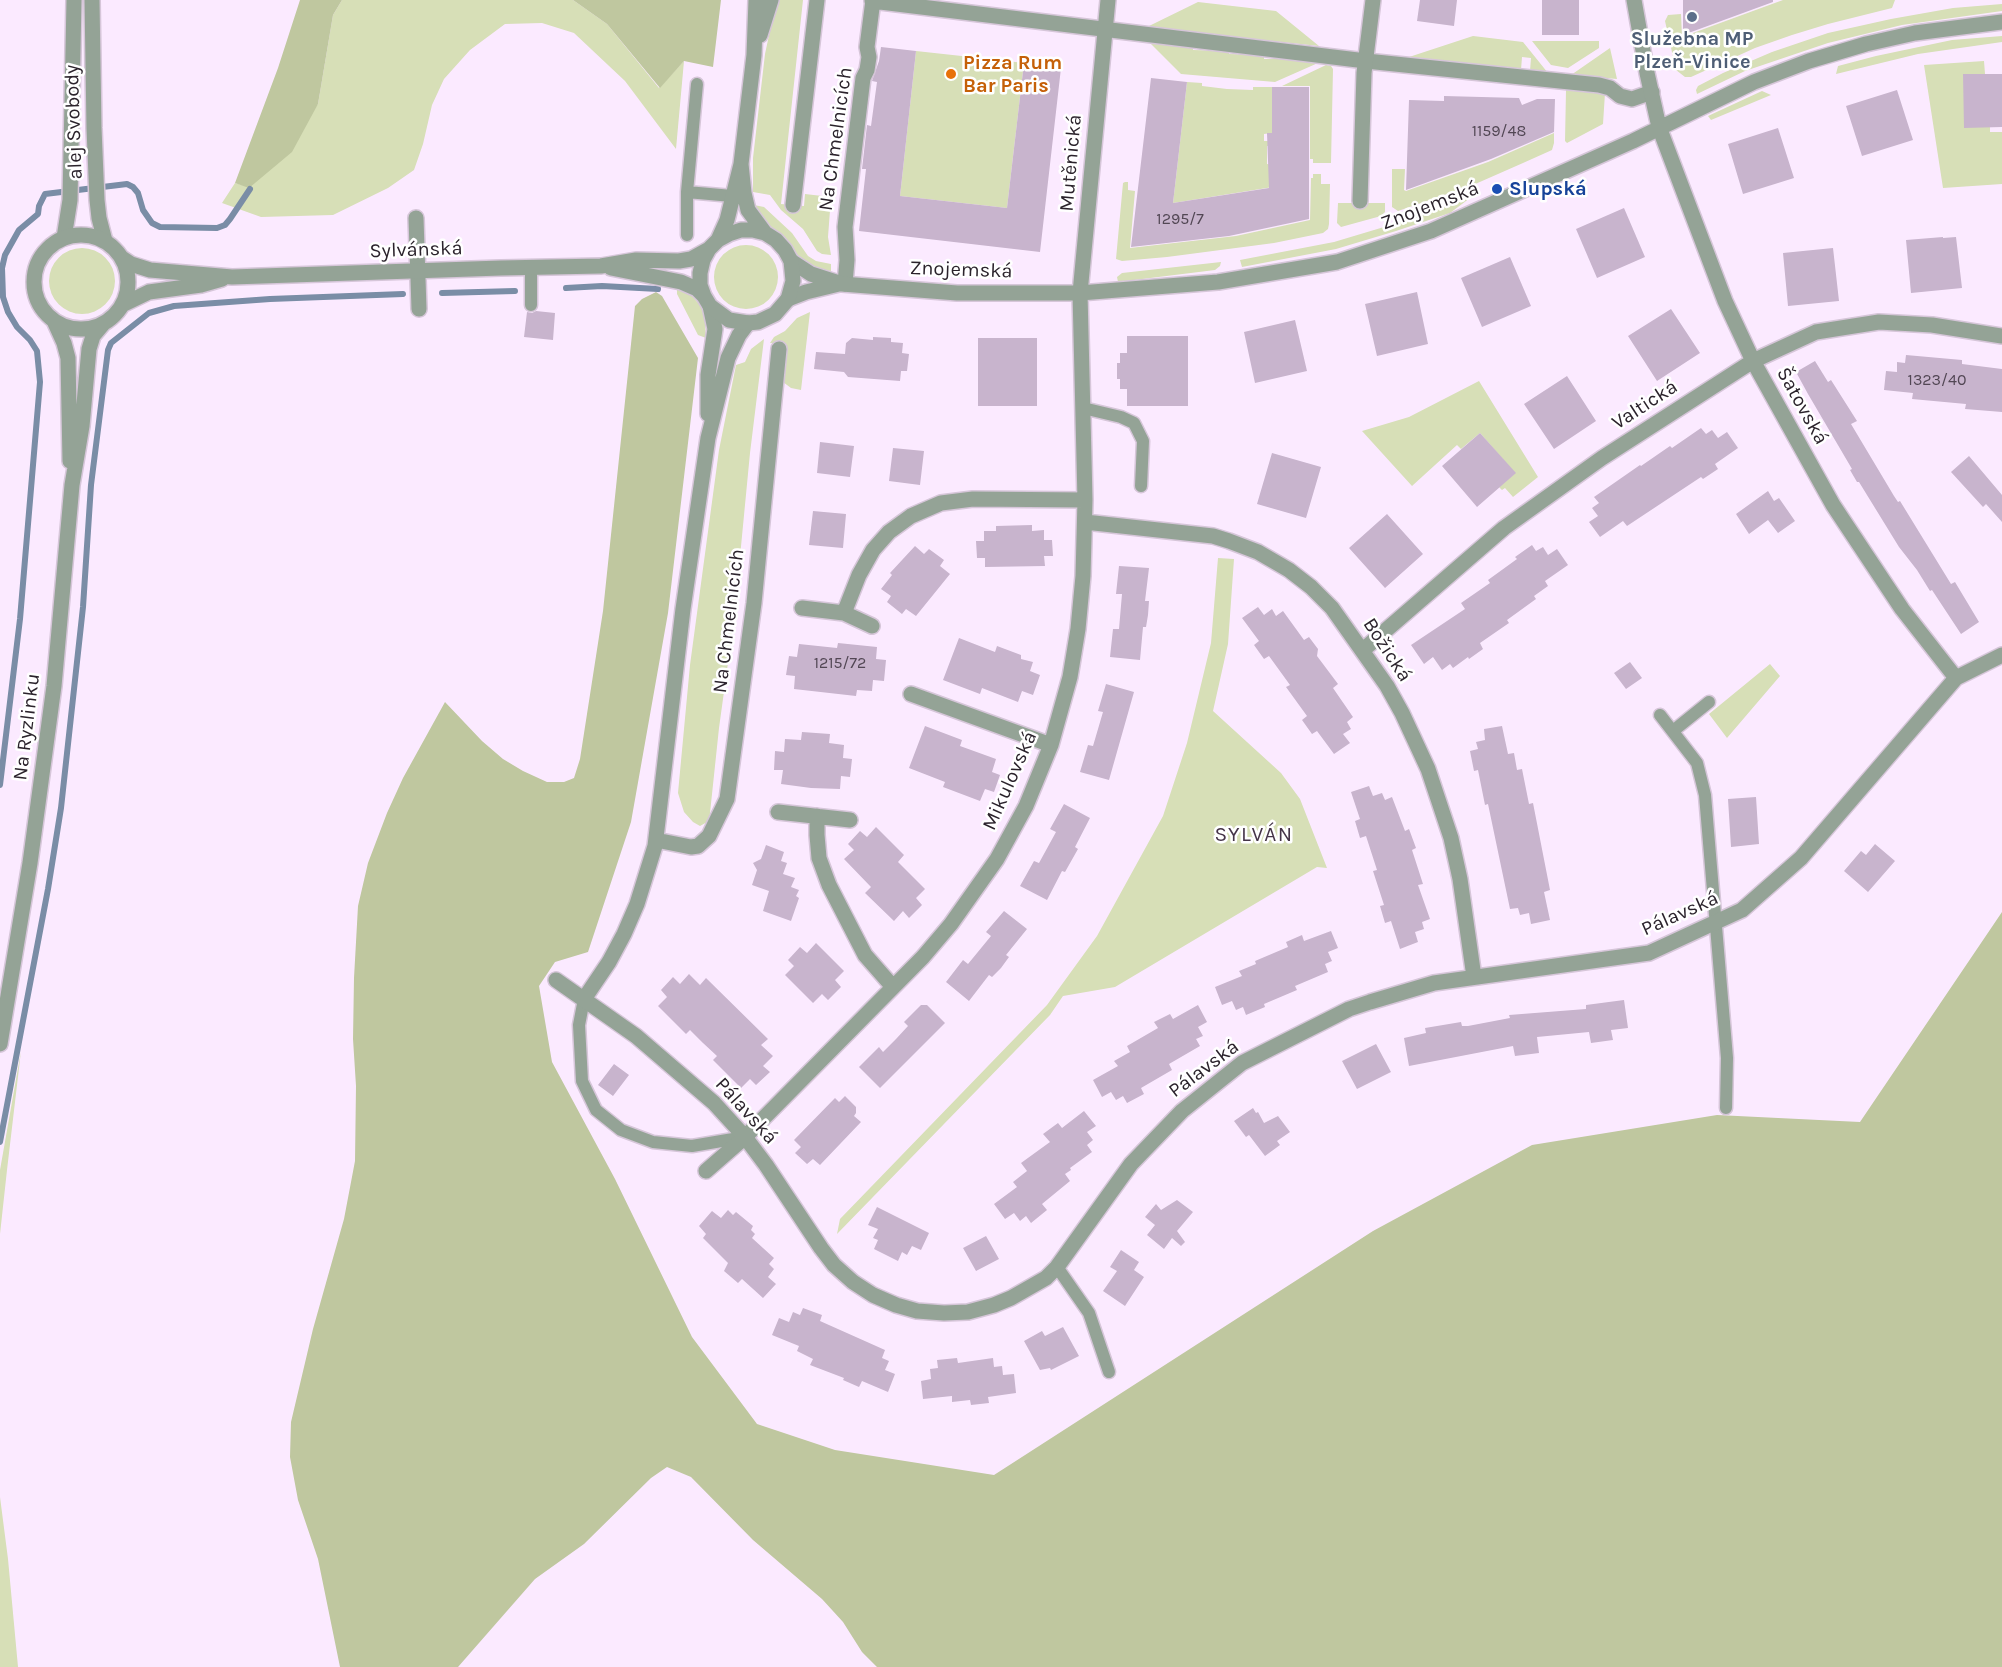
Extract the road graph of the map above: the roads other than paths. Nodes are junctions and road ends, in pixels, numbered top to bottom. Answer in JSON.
{"nodes":[{"id":1,"x":74,"y":0,"type":"edge"},
{"id":2,"x":92,"y":0,"type":"edge"},
{"id":3,"x":756,"y":0,"type":"edge"},
{"id":4,"x":771,"y":0,"type":"edge"},
{"id":5,"x":817,"y":0,"type":"edge"},
{"id":6,"x":872,"y":0,"type":"edge"},
{"id":7,"x":1108,"y":0,"type":"edge"},
{"id":8,"x":1373,"y":0,"type":"edge"},
{"id":9,"x":1634,"y":0,"type":"edge"},
{"id":10,"x":2002,"y":22,"type":"edge"},
{"id":11,"x":1105,"y":28,"type":"junction"},
{"id":12,"x":754,"y":55,"type":"junction"},
{"id":13,"x":1366,"y":61,"type":"junction"},
{"id":14,"x":697,"y":84,"type":"dead end"},
{"id":15,"x":1652,"y":92,"type":"junction"},
{"id":16,"x":1659,"y":127,"type":"junction"},
{"id":17,"x":741,"y":164,"type":"junction"},
{"id":18,"x":687,"y":192,"type":"junction"},
{"id":19,"x":732,"y":196,"type":"junction"},
{"id":20,"x":1360,"y":201,"type":"dead end"},
{"id":21,"x":793,"y":205,"type":"dead end"},
{"id":22,"x":416,"y":218,"type":"dead end"},
{"id":23,"x":765,"y":234,"type":"junction"},
{"id":24,"x":687,"y":235,"type":"dead end"},
{"id":25,"x":64,"y":237,"type":"junction"},
{"id":26,"x":105,"y":241,"type":"junction"},
{"id":27,"x":713,"y":245,"type":"junction"},
{"id":28,"x":122,"y":258,"type":"junction"},
{"id":29,"x":791,"y":261,"type":"junction"},
{"id":30,"x":601,"y":266,"type":"junction"},
{"id":31,"x":531,"y":267,"type":"junction"},
{"id":32,"x":418,"y":271,"type":"junction"},
{"id":33,"x":232,"y":277,"type":"junction"},
{"id":34,"x":844,"y":284,"type":"junction"},
{"id":35,"x":1080,"y":293,"type":"junction"},
{"id":36,"x":788,"y":299,"type":"junction"},
{"id":37,"x":707,"y":301,"type":"junction"},
{"id":38,"x":122,"y":305,"type":"junction"},
{"id":39,"x":531,"y":305,"type":"dead end"},
{"id":40,"x":419,"y":309,"type":"dead end"},
{"id":41,"x":54,"y":321,"type":"junction"},
{"id":42,"x":104,"y":323,"type":"junction"},
{"id":43,"x":748,"y":323,"type":"junction"},
{"id":44,"x":2002,"y":336,"type":"edge"},
{"id":45,"x":779,"y":349,"type":"dead end"},
{"id":46,"x":1753,"y":361,"type":"junction"},
{"id":47,"x":1083,"y":408,"type":"junction"},
{"id":48,"x":708,"y":438,"type":"junction"},
{"id":49,"x":72,"y":485,"type":"junction"},
{"id":50,"x":1142,"y":486,"type":"dead end"},
{"id":51,"x":1085,"y":500,"type":"junction"},
{"id":52,"x":1084,"y":522,"type":"junction"},
{"id":53,"x":802,"y":608,"type":"dead end"},
{"id":54,"x":844,"y":612,"type":"junction"},
{"id":55,"x":873,"y":626,"type":"dead end"},
{"id":56,"x":1364,"y":650,"type":"junction"},
{"id":57,"x":2002,"y":655,"type":"edge"},
{"id":58,"x":1956,"y":678,"type":"junction"},
{"id":59,"x":911,"y":694,"type":"dead end"},
{"id":60,"x":1709,"y":702,"type":"dead end"},
{"id":61,"x":1660,"y":715,"type":"dead end"},
{"id":62,"x":1673,"y":731,"type":"junction"},
{"id":63,"x":1051,"y":745,"type":"junction"},
{"id":64,"x":778,"y":813,"type":"dead end"},
{"id":65,"x":818,"y":816,"type":"junction"},
{"id":66,"x":850,"y":820,"type":"dead end"},
{"id":67,"x":656,"y":840,"type":"junction"},
{"id":68,"x":1715,"y":924,"type":"junction"},
{"id":69,"x":1474,"y":976,"type":"junction"},
{"id":70,"x":556,"y":980,"type":"dead end"},
{"id":71,"x":893,"y":987,"type":"junction"},
{"id":72,"x":584,"y":999,"type":"junction"},
{"id":73,"x":0,"y":1044,"type":"edge"},
{"id":74,"x":1726,"y":1108,"type":"dead end"},
{"id":75,"x":745,"y":1137,"type":"junction"},
{"id":76,"x":706,"y":1171,"type":"dead end"},
{"id":77,"x":1057,"y":1267,"type":"junction"},
{"id":78,"x":1109,"y":1372,"type":"dead end"}],
"edges":[{"from":1,"to":25,"type":"street","name":"alej Svobody"},
{"from":2,"to":26,"type":"street","name":"alej Svobody"},
{"from":3,"to":12,"type":"street"},
{"from":4,"to":12,"type":"street"},
{"from":5,"to":21,"type":"street","name":"Na Chmelnicích"},
{"from":6,"to":11,"type":"street"},
{"from":6,"to":34,"type":"street","name":"Na Chmelnicích"},
{"from":7,"to":11,"type":"street","name":"Mutěnická"},
{"from":8,"to":13,"type":"street"},
{"from":9,"to":15,"type":"street","name":"Šatovská"},
{"from":10,"to":16,"type":"street","name":"Znojemská"},
{"from":11,"to":13,"type":"street"},
{"from":11,"to":35,"type":"street","name":"Mutěnická"},
{"from":12,"to":17,"type":"street"},
{"from":13,"to":15,"type":"street"},
{"from":13,"to":20,"type":"street"},
{"from":14,"to":18,"type":"lane"},
{"from":15,"to":16,"type":"street","name":"Šatovská"},
{"from":16,"to":35,"type":"street","name":"Znojemská"},
{"from":16,"to":46,"type":"street","name":"Šatovská"},
{"from":17,"to":19,"type":"street"},
{"from":17,"to":23,"type":"street"},
{"from":18,"to":19,"type":"lane"},
{"from":18,"to":24,"type":"lane"},
{"from":19,"to":27,"type":"street"},
{"from":22,"to":32,"type":"street"},
{"from":23,"to":27,"type":"street"},
{"from":23,"to":29,"type":"street"},
{"from":25,"to":26,"type":"street"},
{"from":25,"to":41,"type":"street"},
{"from":26,"to":28,"type":"street"},
{"from":27,"to":30,"type":"street","name":"Sylvánská"},
{"from":27,"to":37,"type":"street"},
{"from":28,"to":33,"type":"street","name":"Sylvánská"},
{"from":28,"to":38,"type":"street"},
{"from":29,"to":34,"type":"street","name":"Znojemská"},
{"from":29,"to":36,"type":"street"},
{"from":30,"to":31,"type":"street","name":"Sylvánská"},
{"from":30,"to":37,"type":"street","name":"Sylvánská"},
{"from":31,"to":32,"type":"street","name":"Sylvánská"},
{"from":31,"to":39,"type":"lane"},
{"from":32,"to":33,"type":"street","name":"Sylvánská"},
{"from":32,"to":40,"type":"street"},
{"from":33,"to":38,"type":"street","name":"Sylvánská"},
{"from":34,"to":35,"type":"street","name":"Znojemská"},
{"from":34,"to":36,"type":"street","name":"Znojemská"},
{"from":35,"to":47,"type":"street","name":"Mikulovská"},
{"from":36,"to":43,"type":"street"},
{"from":37,"to":43,"type":"street"},
{"from":37,"to":48,"type":"street"},
{"from":38,"to":42,"type":"street"},
{"from":41,"to":42,"type":"street"},
{"from":41,"to":49,"type":"street","name":"Na Ryzlinku"},
{"from":42,"to":49,"type":"street","name":"Na Ryzlinku"},
{"from":43,"to":48,"type":"street"},
{"from":44,"to":46,"type":"street","name":"Valtická"},
{"from":45,"to":67,"type":"street","name":"Na Chmelnicích"},
{"from":46,"to":56,"type":"street","name":"Valtická"},
{"from":46,"to":58,"type":"street","name":"Šatovská"},
{"from":47,"to":50,"type":"lane"},
{"from":47,"to":51,"type":"street","name":"Mikulovská"},
{"from":48,"to":67,"type":"street"},
{"from":49,"to":73,"type":"street","name":"Na Ryzlinku"},
{"from":51,"to":52,"type":"street","name":"Mikulovská"},
{"from":51,"to":54,"type":"street"},
{"from":52,"to":56,"type":"street","name":"Božická"},
{"from":52,"to":63,"type":"street","name":"Mikulovská"},
{"from":53,"to":54,"type":"street"},
{"from":54,"to":55,"type":"street"},
{"from":56,"to":69,"type":"street","name":"Božická"},
{"from":57,"to":58,"type":"street","name":"Pálavská"},
{"from":58,"to":68,"type":"street","name":"Pálavská"},
{"from":59,"to":63,"type":"street"},
{"from":60,"to":62,"type":"lane"},
{"from":61,"to":62,"type":"lane"},
{"from":62,"to":68,"type":"lane"},
{"from":63,"to":71,"type":"street","name":"Mikulovská"},
{"from":64,"to":65,"type":"street"},
{"from":65,"to":66,"type":"street"},
{"from":65,"to":71,"type":"street"},
{"from":67,"to":72,"type":"street"},
{"from":68,"to":69,"type":"street","name":"Pálavská"},
{"from":68,"to":74,"type":"lane"},
{"from":69,"to":77,"type":"street","name":"Pálavská"},
{"from":70,"to":72,"type":"street","name":"Pálavská"},
{"from":71,"to":75,"type":"street","name":"Mikulovská"},
{"from":72,"to":75,"type":"street","name":"Pálavská"},
{"from":72,"to":75,"type":"lane"},
{"from":75,"to":76,"type":"street","name":"Mikulovská"},
{"from":75,"to":77,"type":"street","name":"Pálavská"},
{"from":77,"to":78,"type":"lane"}]}
